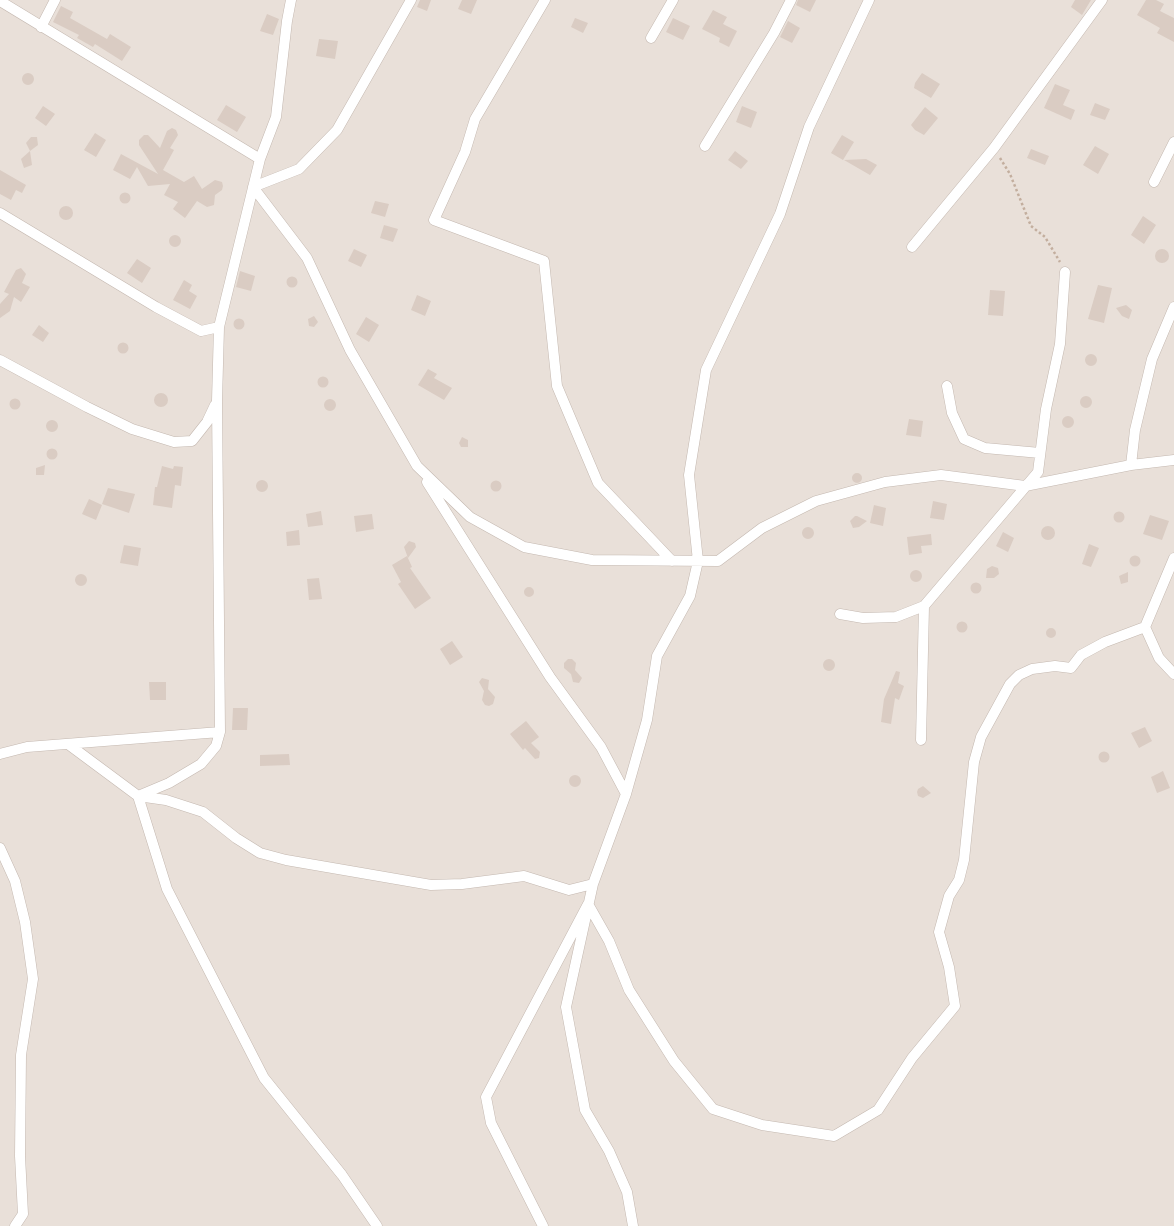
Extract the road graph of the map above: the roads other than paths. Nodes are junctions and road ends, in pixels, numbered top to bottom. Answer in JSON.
{"nodes":[{"id":1,"x":0,"y":0,"type":"edge"},
{"id":2,"x":55,"y":0,"type":"edge"},
{"id":3,"x":292,"y":0,"type":"edge"},
{"id":4,"x":411,"y":0,"type":"edge"},
{"id":5,"x":545,"y":0,"type":"edge"},
{"id":6,"x":673,"y":0,"type":"edge"},
{"id":7,"x":791,"y":0,"type":"edge"},
{"id":8,"x":869,"y":0,"type":"edge"},
{"id":9,"x":1102,"y":0,"type":"edge"},
{"id":10,"x":41,"y":27,"type":"junction"},
{"id":11,"x":651,"y":38,"type":"dead end"},
{"id":12,"x":1174,"y":142,"type":"edge"},
{"id":13,"x":705,"y":146,"type":"dead end"},
{"id":14,"x":260,"y":159,"type":"junction"},
{"id":15,"x":1154,"y":182,"type":"dead end"},
{"id":16,"x":253,"y":188,"type":"junction"},
{"id":17,"x":0,"y":213,"type":"edge"},
{"id":18,"x":912,"y":247,"type":"dead end"},
{"id":19,"x":1065,"y":272,"type":"road end"},
{"id":20,"x":1174,"y":307,"type":"edge"},
{"id":21,"x":218,"y":327,"type":"junction"},
{"id":22,"x":0,"y":360,"type":"edge"},
{"id":23,"x":947,"y":386,"type":"dead end"},
{"id":24,"x":217,"y":401,"type":"junction"},
{"id":25,"x":1040,"y":453,"type":"junction"},
{"id":26,"x":1174,"y":460,"type":"edge"},
{"id":27,"x":1131,"y":465,"type":"junction"},
{"id":28,"x":417,"y":466,"type":"junction"},
{"id":29,"x":1025,"y":486,"type":"junction"},
{"id":30,"x":1174,"y":558,"type":"edge"},
{"id":31,"x":672,"y":561,"type":"junction"},
{"id":32,"x":698,"y":561,"type":"junction"},
{"id":33,"x":924,"y":606,"type":"junction"},
{"id":34,"x":840,"y":614,"type":"dead end"},
{"id":35,"x":1145,"y":627,"type":"junction"},
{"id":36,"x":1174,"y":674,"type":"edge"},
{"id":37,"x":220,"y":732,"type":"junction"},
{"id":38,"x":921,"y":740,"type":"dead end"},
{"id":39,"x":68,"y":744,"type":"junction"},
{"id":40,"x":0,"y":754,"type":"edge"},
{"id":41,"x":626,"y":794,"type":"junction"},
{"id":42,"x":138,"y":796,"type":"junction"},
{"id":43,"x":0,"y":848,"type":"edge"},
{"id":44,"x":593,"y":884,"type":"junction"},
{"id":45,"x":588,"y":904,"type":"junction"},
{"id":46,"x":15,"y":1226,"type":"edge"},
{"id":47,"x":378,"y":1226,"type":"edge"},
{"id":48,"x":543,"y":1226,"type":"edge"},
{"id":49,"x":633,"y":1226,"type":"edge"}],
"edges":[{"from":1,"to":10,"type":"street"},
{"from":2,"to":10,"type":"street"},
{"from":3,"to":14,"type":"street"},
{"from":4,"to":16,"type":"street"},
{"from":5,"to":31,"type":"street"},
{"from":6,"to":11,"type":"street"},
{"from":7,"to":13,"type":"street"},
{"from":8,"to":32,"type":"street"},
{"from":9,"to":18,"type":"street"},
{"from":10,"to":14,"type":"street"},
{"from":12,"to":15,"type":"street"},
{"from":14,"to":16,"type":"street"},
{"from":16,"to":21,"type":"street"},
{"from":16,"to":28,"type":"street"},
{"from":17,"to":21,"type":"street"},
{"from":19,"to":25,"type":"street"},
{"from":20,"to":27,"type":"street"},
{"from":21,"to":24,"type":"street"},
{"from":22,"to":24,"type":"street"},
{"from":23,"to":25,"type":"street"},
{"from":24,"to":37,"type":"street"},
{"from":25,"to":29,"type":"street"},
{"from":26,"to":27,"type":"street"},
{"from":27,"to":29,"type":"street"},
{"from":28,"to":31,"type":"street"},
{"from":28,"to":41,"type":"street"},
{"from":29,"to":32,"type":"street"},
{"from":29,"to":33,"type":"street"},
{"from":30,"to":35,"type":"street"},
{"from":31,"to":32,"type":"street"},
{"from":32,"to":41,"type":"street"},
{"from":33,"to":34,"type":"street"},
{"from":33,"to":38,"type":"street"},
{"from":35,"to":36,"type":"street"},
{"from":35,"to":45,"type":"street"},
{"from":37,"to":39,"type":"street"},
{"from":37,"to":42,"type":"street"},
{"from":39,"to":40,"type":"street"},
{"from":39,"to":42,"type":"street"},
{"from":41,"to":44,"type":"street"},
{"from":42,"to":44,"type":"street"},
{"from":42,"to":47,"type":"street"},
{"from":43,"to":46,"type":"street"},
{"from":44,"to":45,"type":"street"},
{"from":45,"to":48,"type":"street"},
{"from":45,"to":49,"type":"street"}]}
